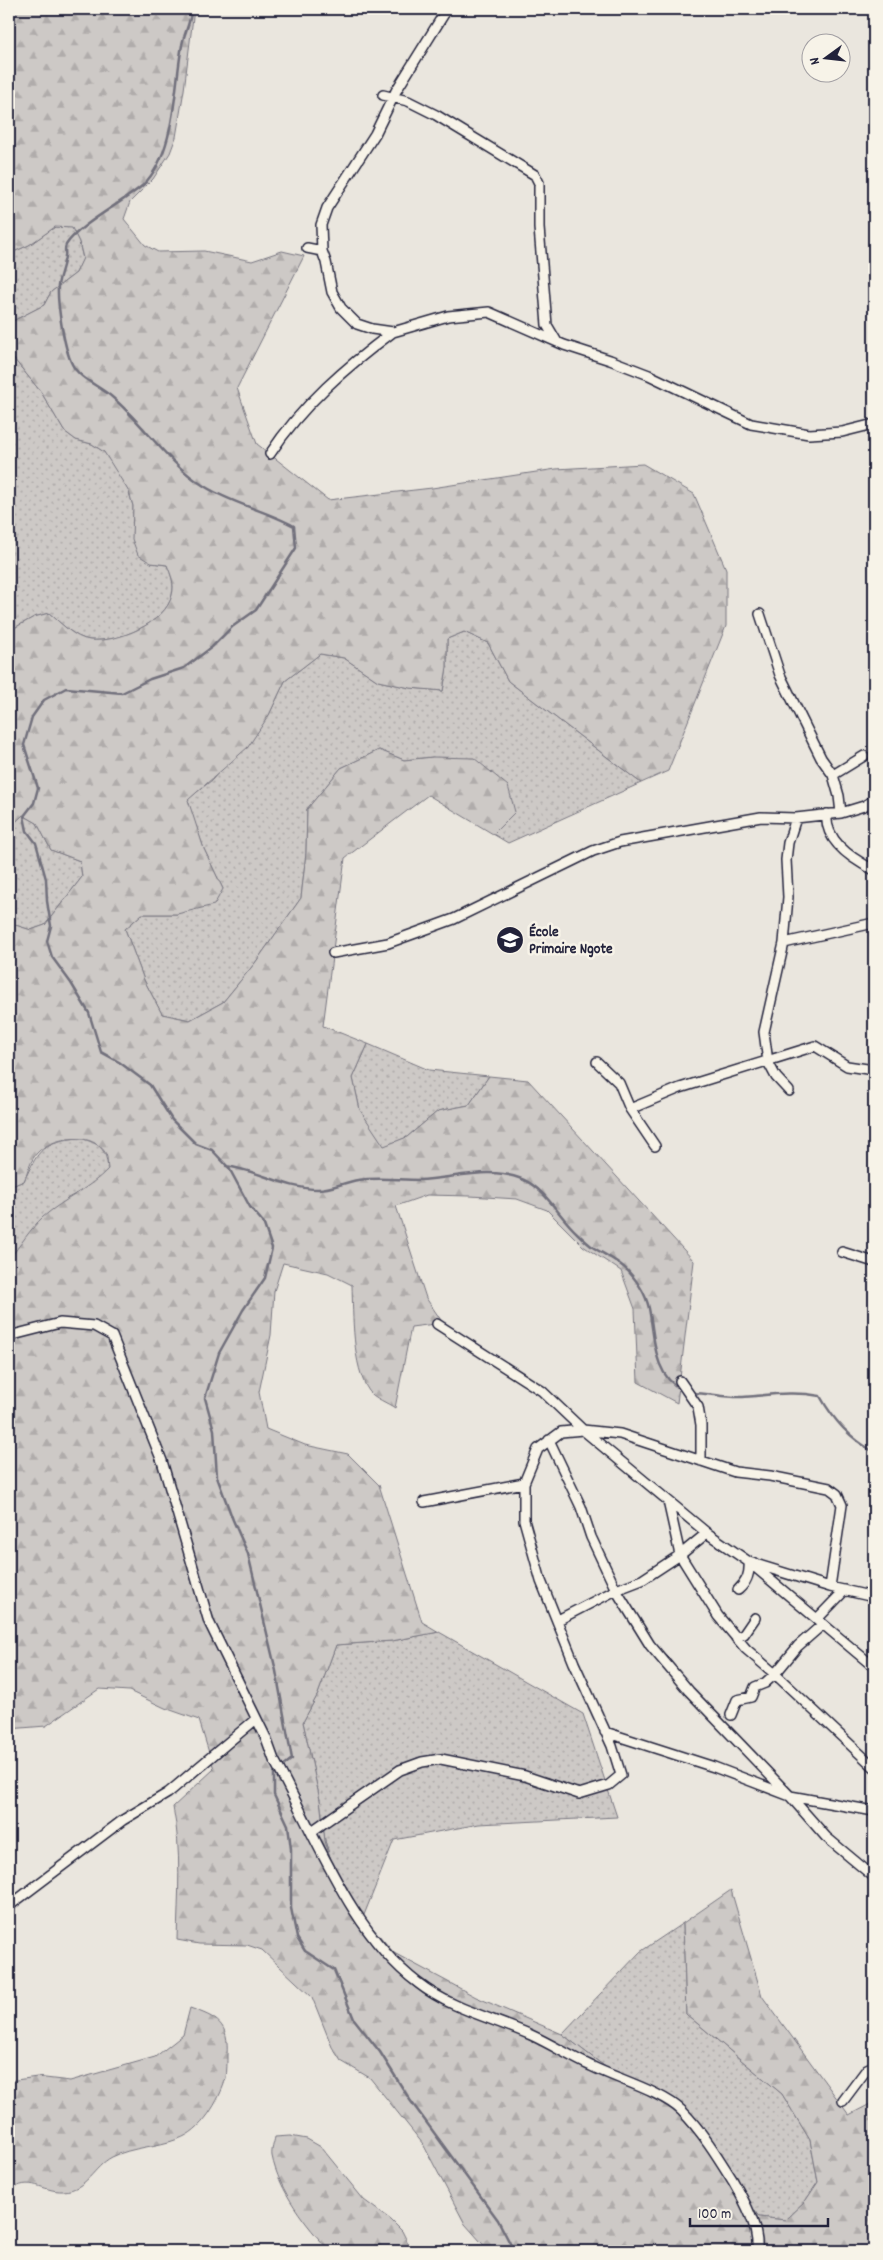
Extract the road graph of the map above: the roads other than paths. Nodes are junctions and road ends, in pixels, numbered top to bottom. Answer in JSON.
{"nodes":[{"id":1,"x":445,"y":11,"type":"edge"},
{"id":2,"x":432,"y":16,"type":"dead end"},
{"id":3,"x":388,"y":97,"type":"junction"},
{"id":4,"x":307,"y":248,"type":"dead end"},
{"id":5,"x":322,"y":252,"type":"junction"},
{"id":6,"x":393,"y":332,"type":"junction"},
{"id":7,"x":558,"y":342,"type":"junction"},
{"id":8,"x":874,"y":424,"type":"edge"},
{"id":9,"x":270,"y":454,"type":"dead end"},
{"id":10,"x":760,"y":614,"type":"dead end"},
{"id":11,"x":864,"y":756,"type":"dead end"},
{"id":12,"x":833,"y":775,"type":"junction"},
{"id":13,"x":874,"y":800,"type":"edge"},
{"id":14,"x":841,"y":813,"type":"junction"},
{"id":15,"x":827,"y":814,"type":"junction"},
{"id":16,"x":796,"y":818,"type":"junction"},
{"id":17,"x":874,"y":870,"type":"edge"},
{"id":18,"x":874,"y":924,"type":"edge"},
{"id":19,"x":784,"y":943,"type":"junction"},
{"id":20,"x":333,"y":953,"type":"dead end"},
{"id":21,"x":597,"y":1062,"type":"dead end"},
{"id":22,"x":768,"y":1062,"type":"junction"},
{"id":23,"x":874,"y":1070,"type":"edge"},
{"id":24,"x":789,"y":1091,"type":"dead end"},
{"id":25,"x":630,"y":1109,"type":"junction"},
{"id":26,"x":655,"y":1146,"type":"dead end"},
{"id":27,"x":842,"y":1252,"type":"dead end"},
{"id":28,"x":874,"y":1262,"type":"edge"},
{"id":29,"x":438,"y":1324,"type":"dead end"},
{"id":30,"x":9,"y":1336,"type":"edge"},
{"id":31,"x":680,"y":1381,"type":"dead end"},
{"id":32,"x":583,"y":1430,"type":"junction"},
{"id":33,"x":549,"y":1440,"type":"junction"},
{"id":34,"x":701,"y":1461,"type":"junction"},
{"id":35,"x":524,"y":1483,"type":"junction"},
{"id":36,"x":668,"y":1501,"type":"junction"},
{"id":37,"x":424,"y":1502,"type":"dead end"},
{"id":38,"x":707,"y":1533,"type":"junction"},
{"id":39,"x":680,"y":1556,"type":"junction"},
{"id":40,"x":749,"y":1562,"type":"junction"},
{"id":41,"x":830,"y":1587,"type":"junction"},
{"id":42,"x":616,"y":1590,"type":"junction"},
{"id":43,"x":738,"y":1590,"type":"dead end"},
{"id":44,"x":845,"y":1590,"type":"junction"},
{"id":45,"x":874,"y":1597,"type":"edge"},
{"id":46,"x":755,"y":1618,"type":"dead end"},
{"id":47,"x":558,"y":1620,"type":"junction"},
{"id":48,"x":819,"y":1622,"type":"junction"},
{"id":49,"x":736,"y":1638,"type":"junction"},
{"id":50,"x":874,"y":1666,"type":"edge"},
{"id":51,"x":775,"y":1674,"type":"junction"},
{"id":52,"x":730,"y":1715,"type":"dead end"},
{"id":53,"x":256,"y":1719,"type":"junction"},
{"id":54,"x":605,"y":1732,"type":"junction"},
{"id":55,"x":874,"y":1767,"type":"edge"},
{"id":56,"x":790,"y":1796,"type":"junction"},
{"id":57,"x":874,"y":1811,"type":"edge"},
{"id":58,"x":312,"y":1831,"type":"junction"},
{"id":59,"x":874,"y":1877,"type":"edge"},
{"id":60,"x":9,"y":1906,"type":"edge"},
{"id":61,"x":874,"y":2066,"type":"edge"},
{"id":62,"x":843,"y":2101,"type":"dead end"},
{"id":63,"x":757,"y":2251,"type":"edge"}],
"edges":[{"from":1,"to":2,"type":"street"},
{"from":1,"to":3,"type":"street"},
{"from":3,"to":5,"type":"street"},
{"from":3,"to":7,"type":"street"},
{"from":4,"to":5,"type":"street"},
{"from":5,"to":6,"type":"street"},
{"from":6,"to":7,"type":"street"},
{"from":6,"to":9,"type":"street"},
{"from":7,"to":8,"type":"street"},
{"from":10,"to":12,"type":"street"},
{"from":11,"to":12,"type":"street"},
{"from":12,"to":14,"type":"street"},
{"from":13,"to":14,"type":"street"},
{"from":14,"to":15,"type":"street"},
{"from":15,"to":16,"type":"street"},
{"from":15,"to":17,"type":"street"},
{"from":16,"to":19,"type":"street"},
{"from":16,"to":20,"type":"street"},
{"from":18,"to":19,"type":"street"},
{"from":19,"to":22,"type":"street"},
{"from":21,"to":25,"type":"street"},
{"from":22,"to":23,"type":"street"},
{"from":22,"to":24,"type":"street"},
{"from":22,"to":25,"type":"street"},
{"from":25,"to":26,"type":"street"},
{"from":27,"to":28,"type":"street"},
{"from":29,"to":32,"type":"street"},
{"from":30,"to":53,"type":"street"},
{"from":31,"to":34,"type":"street"},
{"from":32,"to":33,"type":"street"},
{"from":32,"to":34,"type":"street"},
{"from":32,"to":36,"type":"street"},
{"from":33,"to":35,"type":"street"},
{"from":33,"to":42,"type":"street"},
{"from":34,"to":41,"type":"street"},
{"from":35,"to":37,"type":"street"},
{"from":35,"to":47,"type":"street"},
{"from":36,"to":38,"type":"street"},
{"from":36,"to":39,"type":"street"},
{"from":38,"to":39,"type":"street"},
{"from":38,"to":40,"type":"street"},
{"from":39,"to":42,"type":"street"},
{"from":39,"to":49,"type":"street"},
{"from":40,"to":41,"type":"street"},
{"from":40,"to":43,"type":"street"},
{"from":40,"to":48,"type":"street"},
{"from":41,"to":44,"type":"street"},
{"from":42,"to":47,"type":"street"},
{"from":42,"to":56,"type":"street"},
{"from":44,"to":45,"type":"street"},
{"from":44,"to":48,"type":"street"},
{"from":46,"to":49,"type":"street"},
{"from":47,"to":54,"type":"street"},
{"from":48,"to":50,"type":"street"},
{"from":48,"to":51,"type":"street"},
{"from":49,"to":51,"type":"street"},
{"from":51,"to":52,"type":"street"},
{"from":51,"to":55,"type":"street"},
{"from":53,"to":58,"type":"street"},
{"from":53,"to":60,"type":"street"},
{"from":54,"to":56,"type":"street"},
{"from":54,"to":58,"type":"street"},
{"from":56,"to":57,"type":"street"},
{"from":56,"to":59,"type":"street"},
{"from":58,"to":63,"type":"street"},
{"from":61,"to":62,"type":"street"}]}
